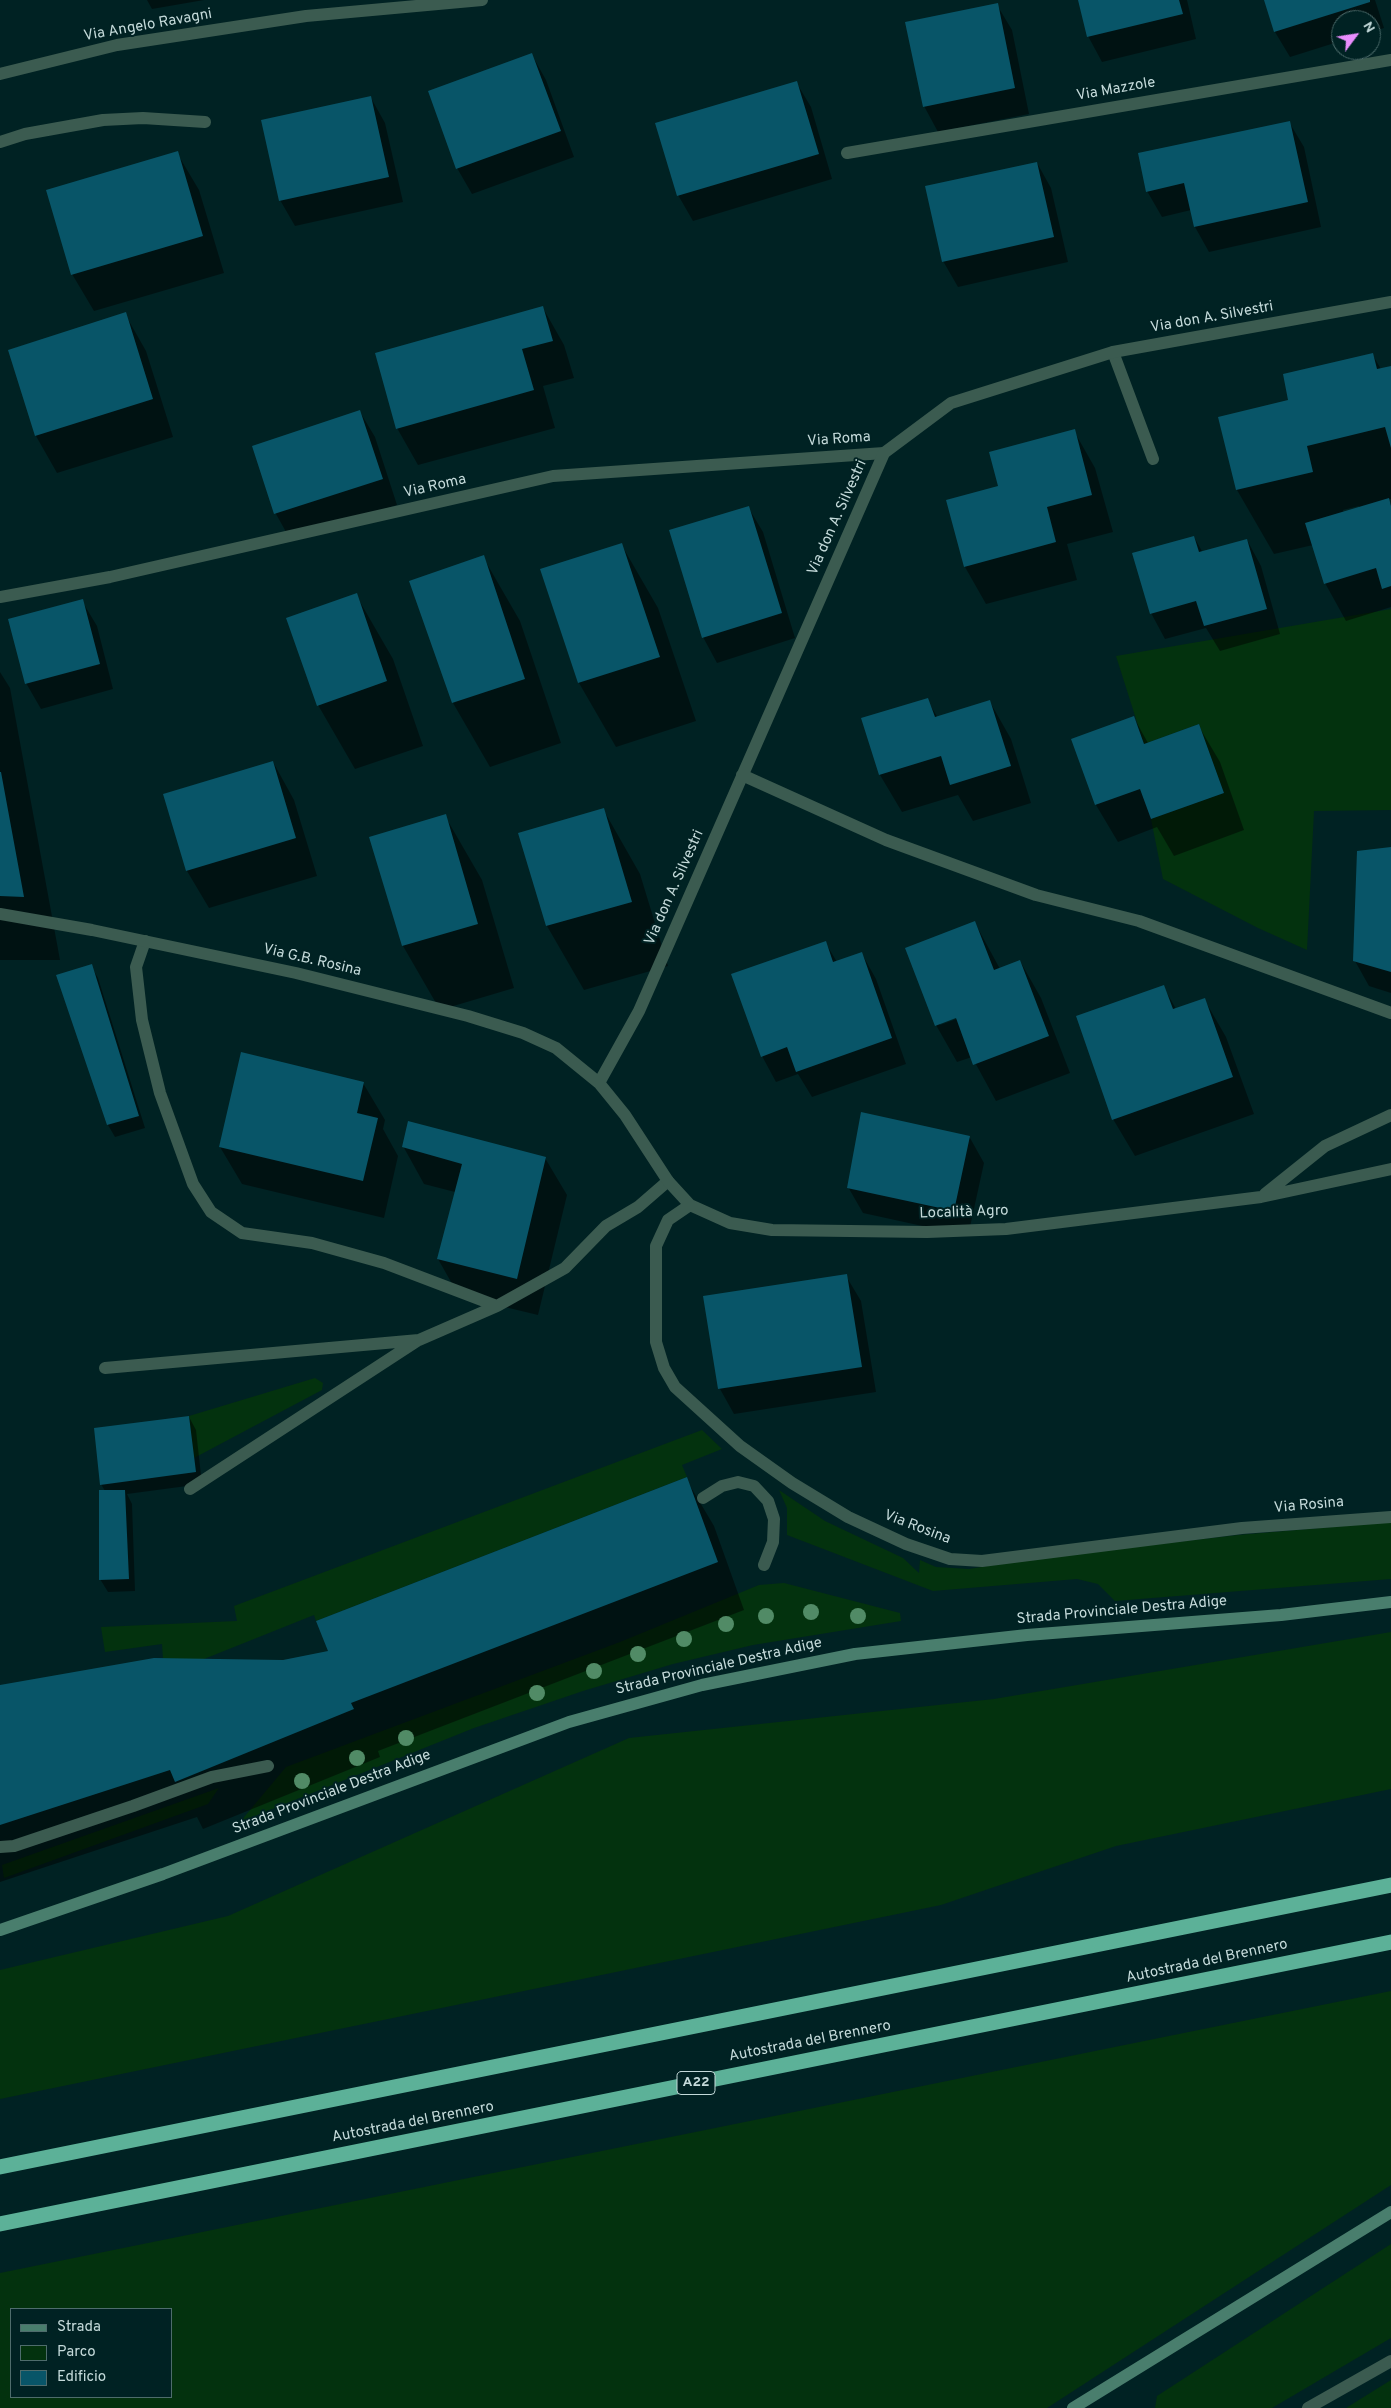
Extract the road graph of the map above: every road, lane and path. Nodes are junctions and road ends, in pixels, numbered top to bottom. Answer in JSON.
{"nodes":[{"id":1,"x":482,"y":0,"type":"edge"},
{"id":2,"x":1391,"y":60,"type":"edge"},
{"id":3,"x":0,"y":74,"type":"edge"},
{"id":4,"x":205,"y":122,"type":"dead end"},
{"id":5,"x":0,"y":142,"type":"edge"},
{"id":6,"x":847,"y":153,"type":"dead end"},
{"id":7,"x":1391,"y":302,"type":"edge"},
{"id":8,"x":1113,"y":352,"type":"junction"},
{"id":9,"x":884,"y":453,"type":"junction"},
{"id":10,"x":1153,"y":459,"type":"dead end"},
{"id":11,"x":0,"y":597,"type":"edge"},
{"id":12,"x":742,"y":775,"type":"junction"},
{"id":13,"x":0,"y":914,"type":"edge"},
{"id":14,"x":145,"y":942,"type":"junction"},
{"id":15,"x":1391,"y":1013,"type":"edge"},
{"id":16,"x":600,"y":1083,"type":"junction"},
{"id":17,"x":1391,"y":1114,"type":"edge"},
{"id":18,"x":1391,"y":1169,"type":"edge"},
{"id":19,"x":668,"y":1181,"type":"junction"},
{"id":20,"x":1261,"y":1197,"type":"junction"},
{"id":21,"x":690,"y":1205,"type":"junction"},
{"id":22,"x":498,"y":1306,"type":"junction"},
{"id":23,"x":419,"y":1340,"type":"junction"},
{"id":24,"x":105,"y":1368,"type":"dead end"},
{"id":25,"x":190,"y":1489,"type":"dead end"},
{"id":26,"x":703,"y":1498,"type":"dead end"},
{"id":27,"x":1391,"y":1517,"type":"edge"},
{"id":28,"x":764,"y":1565,"type":"dead end"},
{"id":29,"x":1391,"y":1602,"type":"edge"},
{"id":30,"x":268,"y":1766,"type":"dead end"},
{"id":31,"x":0,"y":1847,"type":"edge"},
{"id":32,"x":1391,"y":1885,"type":"edge"},
{"id":33,"x":0,"y":1930,"type":"edge"},
{"id":34,"x":1391,"y":1942,"type":"edge"},
{"id":35,"x":0,"y":2167,"type":"edge"},
{"id":36,"x":1391,"y":2212,"type":"edge"},
{"id":37,"x":0,"y":2224,"type":"edge"},
{"id":38,"x":1391,"y":2361,"type":"edge"},
{"id":39,"x":1080,"y":2406,"type":"edge"},
{"id":40,"x":1308,"y":2408,"type":"edge"}],
"edges":[{"from":1,"to":3,"type":"street","name":"Via Angelo Ravagni"},
{"from":2,"to":6,"type":"street","name":"Via Mazzole"},
{"from":4,"to":5,"type":"street"},
{"from":7,"to":8,"type":"street","name":"Via don A. Silvestri"},
{"from":8,"to":9,"type":"street","name":"Via don A. Silvestri"},
{"from":8,"to":10,"type":"street"},
{"from":9,"to":11,"type":"street","name":"Via Roma"},
{"from":9,"to":12,"type":"street","name":"Via don A. Silvestri"},
{"from":12,"to":15,"type":"street"},
{"from":12,"to":16,"type":"street","name":"Via don A. Silvestri"},
{"from":13,"to":14,"type":"street","name":"Via G.B. Rosina"},
{"from":14,"to":16,"type":"street","name":"Via G.B. Rosina"},
{"from":14,"to":22,"type":"street"},
{"from":16,"to":19,"type":"street","name":"Località Agro"},
{"from":17,"to":20,"type":"street"},
{"from":18,"to":20,"type":"street","name":"Località Agro"},
{"from":19,"to":21,"type":"street","name":"Località Agro"},
{"from":19,"to":22,"type":"street"},
{"from":20,"to":21,"type":"street","name":"Località Agro"},
{"from":21,"to":27,"type":"street","name":"Via Rosina"},
{"from":22,"to":23,"type":"street"},
{"from":23,"to":24,"type":"street"},
{"from":23,"to":25,"type":"street"},
{"from":26,"to":28,"type":"street"},
{"from":29,"to":33,"type":"main road","name":"Strada Provinciale Destra Adige"},
{"from":30,"to":31,"type":"street"},
{"from":32,"to":35,"type":"highway"},
{"from":34,"to":37,"type":"highway","name":"Autostrada del Brennero","number":"A22"},
{"from":36,"to":39,"type":"main road"},
{"from":38,"to":40,"type":"street"}]}
